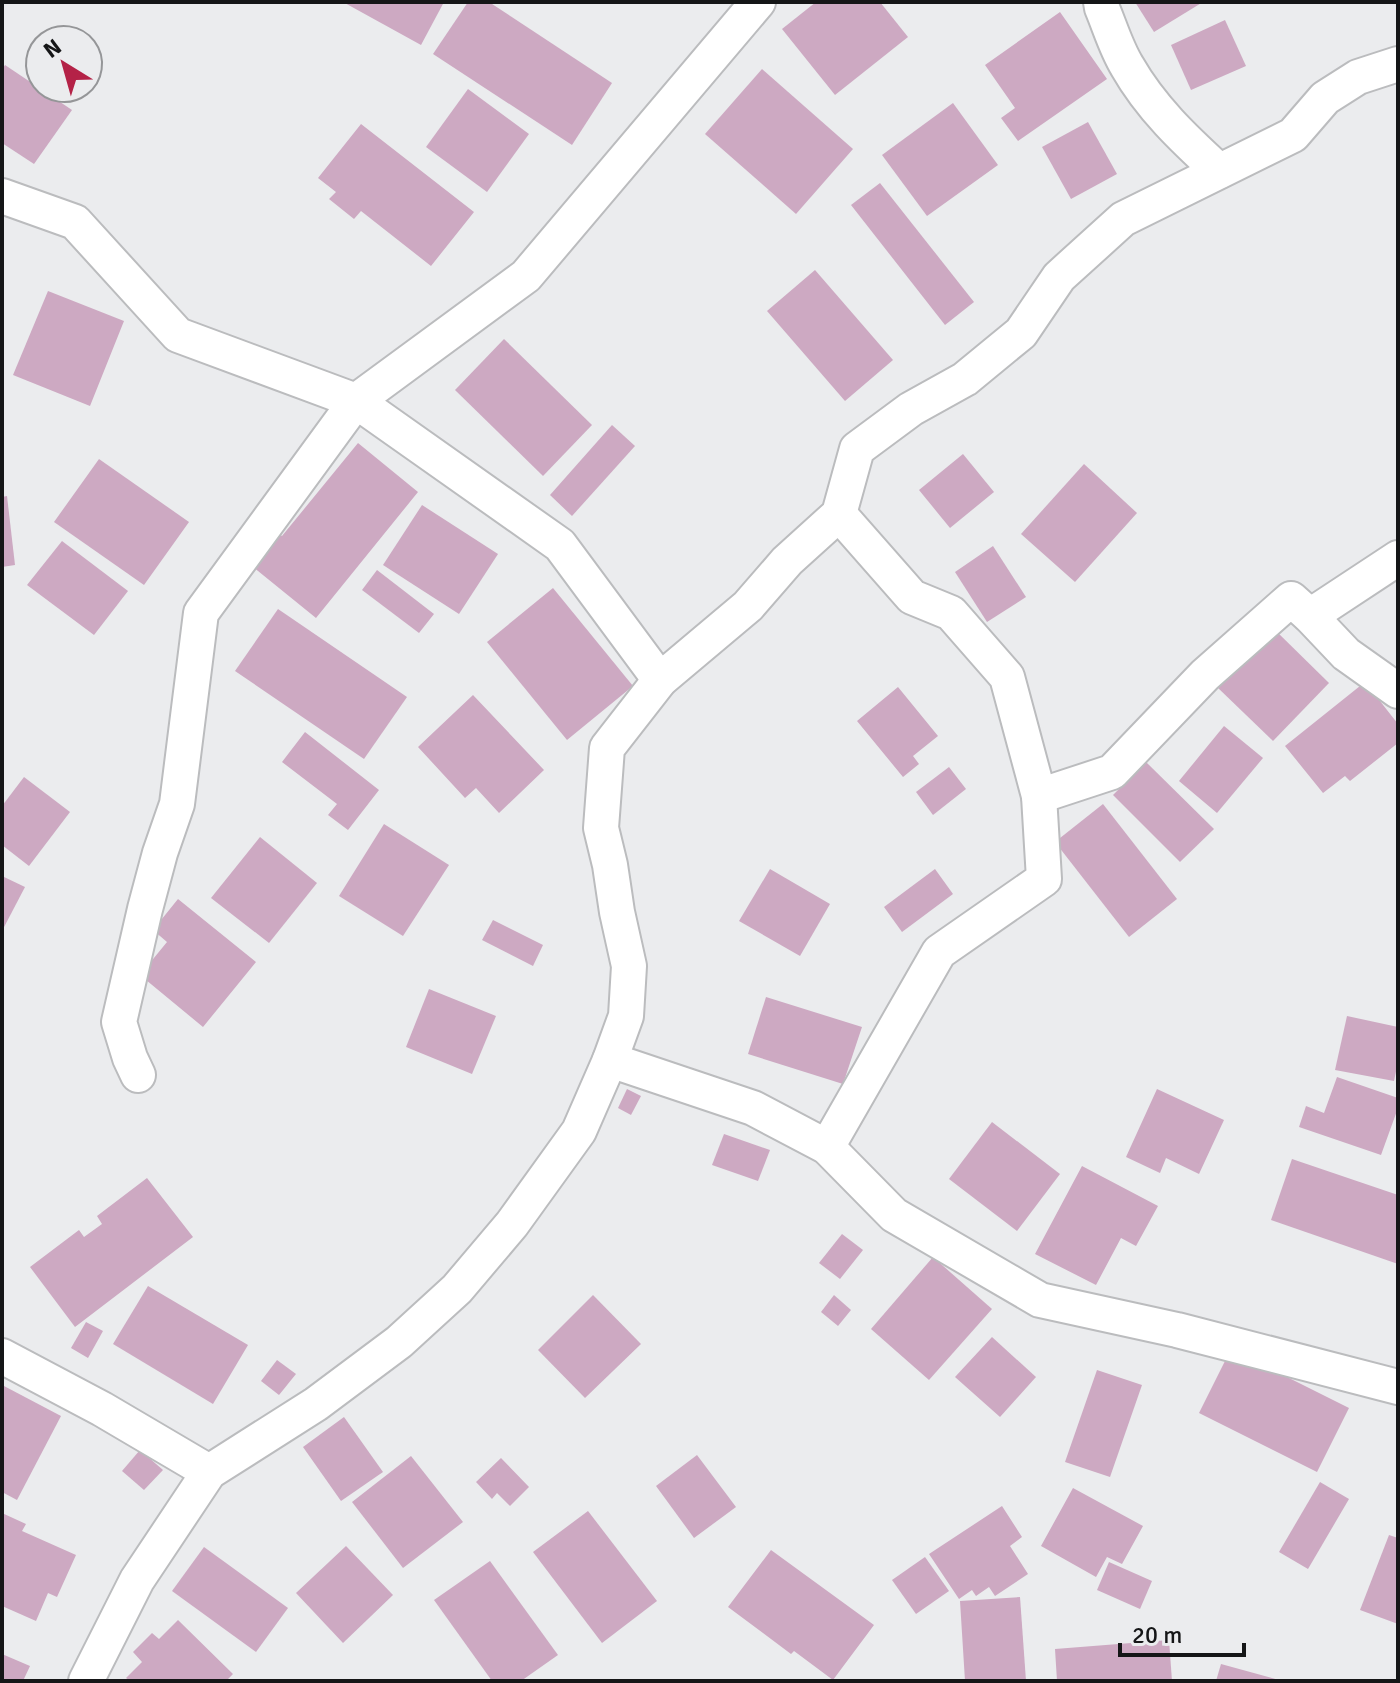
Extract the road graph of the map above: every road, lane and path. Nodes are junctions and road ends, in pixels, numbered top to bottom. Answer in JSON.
{"nodes":[{"id":1,"x":758,"y":2,"type":"edge"},
{"id":2,"x":1101,"y":2,"type":"edge"},
{"id":3,"x":1398,"y":64,"type":"edge"},
{"id":4,"x":1219,"y":171,"type":"junction"},
{"id":5,"x":2,"y":196,"type":"edge"},
{"id":6,"x":356,"y":401,"type":"junction"},
{"id":7,"x":839,"y":514,"type":"junction"},
{"id":8,"x":1398,"y":558,"type":"edge"},
{"id":9,"x":1310,"y":616,"type":"junction"},
{"id":10,"x":660,"y":680,"type":"junction"},
{"id":11,"x":1398,"y":691,"type":"edge"},
{"id":12,"x":1039,"y":796,"type":"junction"},
{"id":13,"x":610,"y":1060,"type":"junction"},
{"id":14,"x":138,"y":1075,"type":"dead end"},
{"id":15,"x":827,"y":1147,"type":"junction"},
{"id":16,"x":2,"y":1356,"type":"edge"},
{"id":17,"x":1398,"y":1387,"type":"edge"},
{"id":18,"x":209,"y":1472,"type":"junction"},
{"id":19,"x":86,"y":1681,"type":"edge"}],
"edges":[{"from":1,"to":6,"type":"street"},
{"from":2,"to":4,"type":"street"},
{"from":3,"to":4,"type":"street"},
{"from":4,"to":7,"type":"street"},
{"from":5,"to":6,"type":"street"},
{"from":6,"to":10,"type":"street"},
{"from":6,"to":14,"type":"street"},
{"from":7,"to":10,"type":"street"},
{"from":7,"to":12,"type":"street"},
{"from":8,"to":9,"type":"street"},
{"from":9,"to":11,"type":"street"},
{"from":9,"to":12,"type":"street"},
{"from":10,"to":13,"type":"street"},
{"from":12,"to":15,"type":"street"},
{"from":13,"to":15,"type":"street"},
{"from":13,"to":18,"type":"street"},
{"from":15,"to":17,"type":"street"},
{"from":16,"to":18,"type":"street"},
{"from":18,"to":19,"type":"street"}]}
